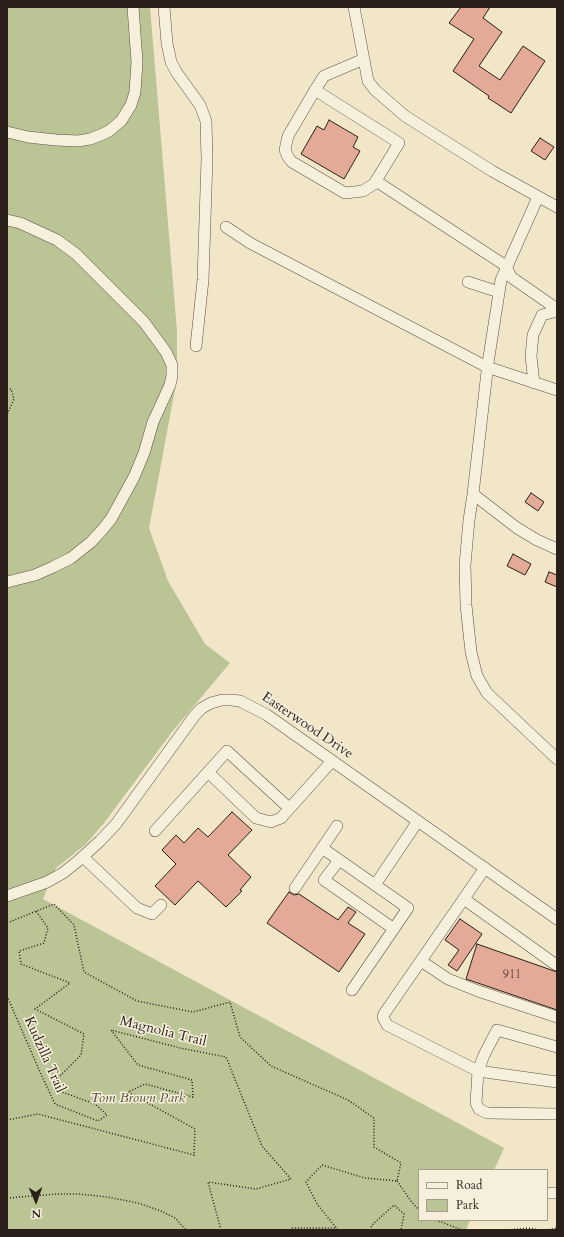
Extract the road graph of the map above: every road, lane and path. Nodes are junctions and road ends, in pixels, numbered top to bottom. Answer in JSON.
{"nodes":[{"id":1,"x":132,"y":7,"type":"edge"},
{"id":2,"x":164,"y":7,"type":"edge"},
{"id":3,"x":354,"y":7,"type":"edge"},
{"id":4,"x":364,"y":59,"type":"junction"},
{"id":5,"x":315,"y":90,"type":"junction"},
{"id":6,"x":7,"y":132,"type":"edge"},
{"id":7,"x":376,"y":181,"type":"junction"},
{"id":8,"x":538,"y":197,"type":"junction"},
{"id":9,"x":557,"y":207,"type":"edge"},
{"id":10,"x":7,"y":220,"type":"edge"},
{"id":11,"x":226,"y":227,"type":"dead end"},
{"id":12,"x":506,"y":266,"type":"junction"},
{"id":13,"x":468,"y":282,"type":"dead end"},
{"id":14,"x":499,"y":292,"type":"junction"},
{"id":15,"x":557,"y":310,"type":"edge"},
{"id":16,"x":196,"y":346,"type":"dead end"},
{"id":17,"x":487,"y":367,"type":"junction"},
{"id":18,"x":534,"y":382,"type":"junction"},
{"id":19,"x":7,"y":390,"type":"edge"},
{"id":20,"x":557,"y":390,"type":"edge"},
{"id":21,"x":7,"y":415,"type":"edge"},
{"id":22,"x":473,"y":494,"type":"junction"},
{"id":23,"x":557,"y":549,"type":"edge"},
{"id":24,"x":7,"y":582,"type":"edge"},
{"id":25,"x":557,"y":759,"type":"edge"},
{"id":26,"x":332,"y":761,"type":"junction"},
{"id":27,"x":208,"y":772,"type":"junction"},
{"id":28,"x":289,"y":808,"type":"junction"},
{"id":29,"x":418,"y":821,"type":"junction"},
{"id":30,"x":337,"y":826,"type":"dead end"},
{"id":31,"x":155,"y":831,"type":"dead end"},
{"id":32,"x":322,"y":848,"type":"junction"},
{"id":33,"x":83,"y":856,"type":"junction"},
{"id":34,"x":339,"y":860,"type":"junction"},
{"id":35,"x":485,"y":868,"type":"junction"},
{"id":36,"x":375,"y":885,"type":"junction"},
{"id":37,"x":295,"y":888,"type":"dead end"},
{"id":38,"x":7,"y":896,"type":"edge"},
{"id":39,"x":464,"y":899,"type":"junction"},
{"id":40,"x":162,"y":905,"type":"dead end"},
{"id":41,"x":36,"y":911,"type":"junction"},
{"id":42,"x":557,"y":919,"type":"edge"},
{"id":43,"x":7,"y":923,"type":"edge"},
{"id":44,"x":394,"y":929,"type":"junction"},
{"id":45,"x":421,"y":961,"type":"junction"},
{"id":46,"x":557,"y":965,"type":"edge"},
{"id":47,"x":352,"y":990,"type":"dead end"},
{"id":48,"x":7,"y":996,"type":"edge"},
{"id":49,"x":557,"y":1017,"type":"edge"},
{"id":50,"x":557,"y":1047,"type":"edge"},
{"id":51,"x":478,"y":1071,"type":"junction"},
{"id":52,"x":557,"y":1082,"type":"edge"},
{"id":53,"x":557,"y":1114,"type":"edge"},
{"id":54,"x":7,"y":1120,"type":"edge"},
{"id":55,"x":397,"y":1181,"type":"junction"},
{"id":56,"x":7,"y":1198,"type":"edge"},
{"id":57,"x":418,"y":1209,"type":"edge"},
{"id":58,"x":439,"y":1221,"type":"edge"},
{"id":59,"x":557,"y":1228,"type":"edge"},
{"id":60,"x":338,"y":1229,"type":"edge"},
{"id":61,"x":186,"y":1230,"type":"edge"},
{"id":62,"x":221,"y":1230,"type":"edge"},
{"id":63,"x":292,"y":1230,"type":"edge"},
{"id":64,"x":370,"y":1230,"type":"edge"},
{"id":65,"x":401,"y":1230,"type":"edge"},
{"id":66,"x":462,"y":1230,"type":"edge"},
{"id":67,"x":492,"y":1230,"type":"edge"},
{"id":68,"x":503,"y":1230,"type":"edge"},
{"id":69,"x":508,"y":1230,"type":"edge"},
{"id":70,"x":542,"y":1230,"type":"edge"},
{"id":71,"x":546,"y":1230,"type":"edge"}],
"edges":[{"from":1,"to":6,"type":"street"},
{"from":2,"to":16,"type":"street"},
{"from":3,"to":4,"type":"street"},
{"from":4,"to":5,"type":"street"},
{"from":4,"to":8,"type":"street"},
{"from":5,"to":7,"type":"street"},
{"from":5,"to":7,"type":"street"},
{"from":7,"to":12,"type":"street"},
{"from":8,"to":9,"type":"street"},
{"from":8,"to":12,"type":"street"},
{"from":10,"to":24,"type":"street"},
{"from":11,"to":17,"type":"street"},
{"from":12,"to":14,"type":"street"},
{"from":12,"to":15,"type":"street"},
{"from":13,"to":14,"type":"street"},
{"from":14,"to":17,"type":"street"},
{"from":15,"to":18,"type":"street"},
{"from":17,"to":18,"type":"street"},
{"from":17,"to":22,"type":"street"},
{"from":18,"to":20,"type":"street"},
{"from":19,"to":21,"type":"path"},
{"from":22,"to":23,"type":"street"},
{"from":22,"to":25,"type":"street"},
{"from":26,"to":28,"type":"street"},
{"from":26,"to":29,"type":"street","name":"Easterwood Drive"},
{"from":26,"to":33,"type":"street","name":"Easterwood Drive"},
{"from":27,"to":28,"type":"street"},
{"from":27,"to":28,"type":"street"},
{"from":27,"to":31,"type":"street"},
{"from":29,"to":35,"type":"street","name":"Easterwood Drive"},
{"from":29,"to":36,"type":"street"},
{"from":30,"to":32,"type":"street"},
{"from":32,"to":34,"type":"street"},
{"from":32,"to":37,"type":"street"},
{"from":33,"to":38,"type":"street","name":"Easterwood Drive"},
{"from":33,"to":40,"type":"street"},
{"from":34,"to":36,"type":"street"},
{"from":34,"to":44,"type":"street"},
{"from":35,"to":39,"type":"street"},
{"from":35,"to":42,"type":"street","name":"Easterwood Drive"},
{"from":36,"to":44,"type":"street"},
{"from":39,"to":45,"type":"street"},
{"from":39,"to":46,"type":"street"},
{"from":41,"to":43,"type":"path","name":"Magnolia Trail"},
{"from":41,"to":48,"type":"path","name":"Kudzilla Trail"},
{"from":41,"to":55,"type":"path","name":"Magnolia Trail"},
{"from":44,"to":47,"type":"street"},
{"from":45,"to":49,"type":"street"},
{"from":45,"to":51,"type":"street"},
{"from":50,"to":51,"type":"street"},
{"from":51,"to":52,"type":"street"},
{"from":51,"to":53,"type":"street"},
{"from":54,"to":62,"type":"path","name":"Magnolia Trail"},
{"from":55,"to":57,"type":"path"},
{"from":55,"to":60,"type":"path"},
{"from":56,"to":61,"type":"path"},
{"from":58,"to":66,"type":"path"},
{"from":59,"to":71,"type":"path"},
{"from":60,"to":63,"type":"path"},
{"from":64,"to":65,"type":"path"},
{"from":67,"to":68,"type":"path"},
{"from":69,"to":70,"type":"path"}]}
